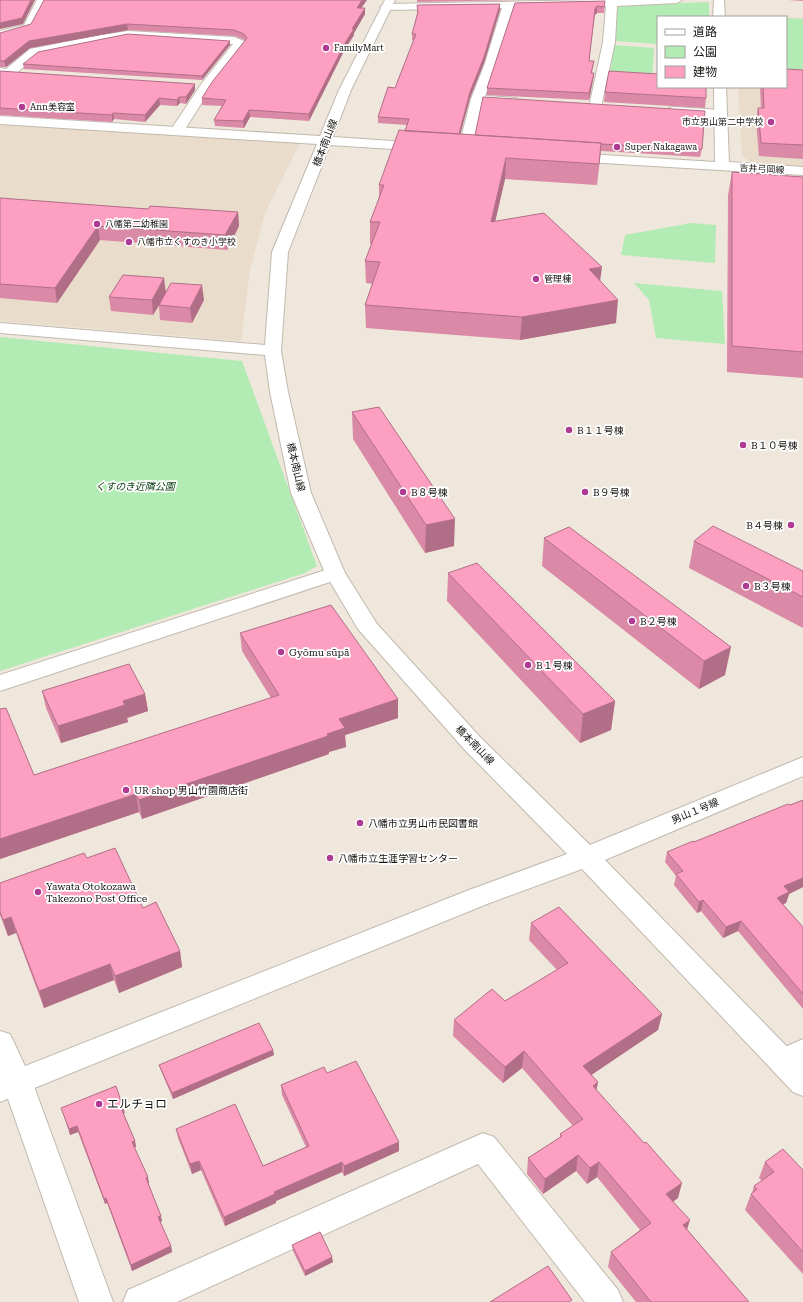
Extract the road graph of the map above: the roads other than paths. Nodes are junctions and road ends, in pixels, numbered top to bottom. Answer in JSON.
{"nodes":[{"id":1,"x":42,"y":0,"type":"edge"},
{"id":2,"x":677,"y":0,"type":"edge"},
{"id":3,"x":719,"y":0,"type":"edge"},
{"id":4,"x":612,"y":3,"type":"junction"},
{"id":5,"x":388,"y":4,"type":"edge"},
{"id":6,"x":509,"y":5,"type":"junction"},
{"id":7,"x":719,"y":16,"type":"edge"},
{"id":8,"x":0,"y":35,"type":"edge"},
{"id":9,"x":4,"y":72,"type":"edge"},
{"id":10,"x":24,"y":74,"type":"edge"},
{"id":11,"x":190,"y":85,"type":"edge"},
{"id":12,"x":206,"y":86,"type":"junction"},
{"id":13,"x":720,"y":88,"type":"edge"},
{"id":14,"x":478,"y":99,"type":"junction"},
{"id":15,"x":524,"y":102,"type":"edge"},
{"id":16,"x":579,"y":106,"type":"edge"},
{"id":17,"x":595,"y":107,"type":"junction"},
{"id":18,"x":610,"y":108,"type":"edge"},
{"id":19,"x":665,"y":111,"type":"edge"},
{"id":20,"x":721,"y":114,"type":"junction"},
{"id":21,"x":0,"y":120,"type":"edge"},
{"id":22,"x":177,"y":131,"type":"junction"},
{"id":23,"x":325,"y":141,"type":"junction"},
{"id":24,"x":434,"y":148,"type":"edge"},
{"id":25,"x":450,"y":149,"type":"edge"},
{"id":26,"x":465,"y":150,"type":"junction"},
{"id":27,"x":480,"y":151,"type":"edge"},
{"id":28,"x":557,"y":156,"type":"edge"},
{"id":29,"x":722,"y":166,"type":"junction"},
{"id":30,"x":803,"y":171,"type":"edge"},
{"id":31,"x":0,"y":328,"type":"edge"},
{"id":32,"x":273,"y":351,"type":"junction"},
{"id":33,"x":335,"y":574,"type":"junction"},
{"id":34,"x":0,"y":683,"type":"edge"},
{"id":35,"x":803,"y":766,"type":"edge"},
{"id":36,"x":586,"y":857,"type":"junction"},
{"id":37,"x":0,"y":1043,"type":"edge"},
{"id":38,"x":793,"y":1057,"type":"edge"},
{"id":39,"x":803,"y":1083,"type":"edge"},
{"id":40,"x":8,"y":1085,"type":"edge"},
{"id":41,"x":96,"y":1302,"type":"edge"},
{"id":42,"x":140,"y":1302,"type":"edge"},
{"id":43,"x":606,"y":1302,"type":"edge"}],
"edges":[{"from":1,"to":8,"type":"street"},
{"from":2,"to":4,"type":"street"},
{"from":3,"to":7,"type":"street"},
{"from":4,"to":6,"type":"street"},
{"from":4,"to":17,"type":"street"},
{"from":5,"to":6,"type":"street"},
{"from":5,"to":23,"type":"street","name":"橋本南山線"},
{"from":6,"to":14,"type":"street"},
{"from":9,"to":10,"type":"street"},
{"from":9,"to":12,"type":"street"},
{"from":11,"to":12,"type":"street"},
{"from":12,"to":22,"type":"street"},
{"from":13,"to":20,"type":"street"},
{"from":14,"to":15,"type":"street"},
{"from":14,"to":26,"type":"street"},
{"from":16,"to":17,"type":"street"},
{"from":17,"to":18,"type":"street"},
{"from":19,"to":20,"type":"street"},
{"from":20,"to":29,"type":"street"},
{"from":21,"to":22,"type":"street"},
{"from":22,"to":23,"type":"street"},
{"from":23,"to":24,"type":"street"},
{"from":23,"to":32,"type":"street","name":"橋本南山線"},
{"from":25,"to":26,"type":"street"},
{"from":26,"to":27,"type":"street"},
{"from":28,"to":29,"type":"street","name":"吉井弓岡線"},
{"from":29,"to":30,"type":"street","name":"吉井弓岡線"},
{"from":31,"to":32,"type":"street"},
{"from":32,"to":33,"type":"street","name":"橋本南山線"},
{"from":33,"to":34,"type":"street"},
{"from":33,"to":36,"type":"street","name":"橋本南山線"},
{"from":35,"to":36,"type":"street","name":"男山１号線"},
{"from":36,"to":38,"type":"street","name":"橋本南山線"},
{"from":36,"to":40,"type":"street","name":"男山１号線"},
{"from":37,"to":40,"type":"street"},
{"from":38,"to":39,"type":"street","name":"橋本南山線"},
{"from":40,"to":41,"type":"street"},
{"from":42,"to":43,"type":"street"}]}
